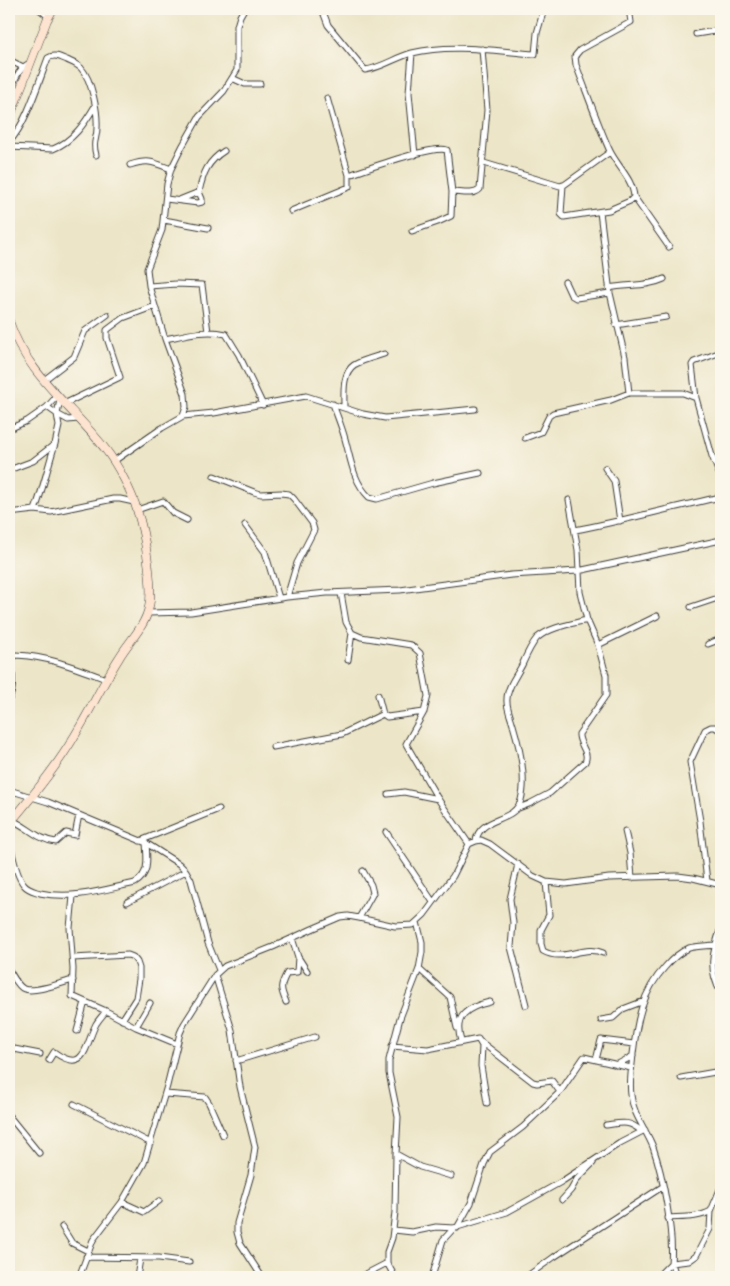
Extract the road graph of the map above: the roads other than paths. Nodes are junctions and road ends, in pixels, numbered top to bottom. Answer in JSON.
{"nodes":[{"id":1,"x":39,"y":9,"type":"edge"},
{"id":2,"x":53,"y":9,"type":"edge"},
{"id":3,"x":244,"y":9,"type":"edge"},
{"id":4,"x":322,"y":9,"type":"edge"},
{"id":5,"x":544,"y":9,"type":"edge"},
{"id":6,"x":629,"y":9,"type":"edge"},
{"id":7,"x":48,"y":16,"type":"junction"},
{"id":8,"x":721,"y":30,"type":"edge"},
{"id":9,"x":696,"y":34,"type":"dead end"},
{"id":10,"x":482,"y":49,"type":"junction"},
{"id":11,"x":412,"y":53,"type":"junction"},
{"id":12,"x":9,"y":60,"type":"edge"},
{"id":13,"x":27,"y":65,"type":"junction"},
{"id":14,"x":232,"y":78,"type":"junction"},
{"id":15,"x":260,"y":84,"type":"dead end"},
{"id":16,"x":9,"y":94,"type":"edge"},
{"id":17,"x":327,"y":98,"type":"dead end"},
{"id":18,"x":95,"y":106,"type":"junction"},
{"id":19,"x":9,"y":119,"type":"edge"},
{"id":20,"x":9,"y":142,"type":"edge"},
{"id":21,"x":9,"y":147,"type":"edge"},
{"id":22,"x":224,"y":151,"type":"dead end"},
{"id":23,"x":610,"y":152,"type":"junction"},
{"id":24,"x":96,"y":155,"type":"dead end"},
{"id":25,"x":415,"y":155,"type":"junction"},
{"id":26,"x":484,"y":163,"type":"junction"},
{"id":27,"x":130,"y":165,"type":"dead end"},
{"id":28,"x":171,"y":169,"type":"junction"},
{"id":29,"x":349,"y":175,"type":"junction"},
{"id":30,"x":563,"y":186,"type":"junction"},
{"id":31,"x":199,"y":192,"type":"junction"},
{"id":32,"x":452,"y":192,"type":"junction"},
{"id":33,"x":634,"y":197,"type":"junction"},
{"id":34,"x":166,"y":199,"type":"junction"},
{"id":35,"x":179,"y":200,"type":"junction"},
{"id":36,"x":291,"y":211,"type":"dead end"},
{"id":37,"x":600,"y":212,"type":"junction"},
{"id":38,"x":164,"y":220,"type":"junction"},
{"id":39,"x":208,"y":228,"type":"dead end"},
{"id":40,"x":412,"y":231,"type":"dead end"},
{"id":41,"x":669,"y":247,"type":"dead end"},
{"id":42,"x":664,"y":279,"type":"dead end"},
{"id":43,"x":565,"y":282,"type":"dead end"},
{"id":44,"x":149,"y":286,"type":"junction"},
{"id":45,"x":609,"y":291,"type":"junction"},
{"id":46,"x":156,"y":306,"type":"junction"},
{"id":47,"x":107,"y":315,"type":"dead end"},
{"id":48,"x":666,"y":316,"type":"dead end"},
{"id":49,"x":9,"y":321,"type":"edge"},
{"id":50,"x":616,"y":325,"type":"junction"},
{"id":51,"x":208,"y":332,"type":"junction"},
{"id":52,"x":11,"y":333,"type":"edge"},
{"id":53,"x":165,"y":339,"type":"junction"},
{"id":54,"x":721,"y":352,"type":"edge"},
{"id":55,"x":384,"y":354,"type":"dead end"},
{"id":56,"x":44,"y":380,"type":"junction"},
{"id":57,"x":629,"y":393,"type":"junction"},
{"id":58,"x":696,"y":398,"type":"junction"},
{"id":59,"x":60,"y":400,"type":"junction"},
{"id":60,"x":333,"y":404,"type":"junction"},
{"id":61,"x":264,"y":405,"type":"junction"},
{"id":62,"x":344,"y":406,"type":"junction"},
{"id":63,"x":46,"y":407,"type":"junction"},
{"id":64,"x":476,"y":408,"type":"dead end"},
{"id":65,"x":58,"y":414,"type":"junction"},
{"id":66,"x":183,"y":416,"type":"junction"},
{"id":67,"x":78,"y":419,"type":"junction"},
{"id":68,"x":9,"y":429,"type":"edge"},
{"id":69,"x":525,"y":438,"type":"dead end"},
{"id":70,"x":55,"y":444,"type":"junction"},
{"id":71,"x":114,"y":461,"type":"junction"},
{"id":72,"x":605,"y":468,"type":"dead end"},
{"id":73,"x":9,"y":470,"type":"edge"},
{"id":74,"x":480,"y":473,"type":"dead end"},
{"id":75,"x":214,"y":476,"type":"dead end"},
{"id":76,"x":721,"y":478,"type":"edge"},
{"id":77,"x":721,"y":497,"type":"edge"},
{"id":78,"x":569,"y":500,"type":"dead end"},
{"id":79,"x":135,"y":506,"type":"junction"},
{"id":80,"x":35,"y":510,"type":"junction"},
{"id":81,"x":9,"y":513,"type":"edge"},
{"id":82,"x":187,"y":520,"type":"dead end"},
{"id":83,"x":620,"y":521,"type":"junction"},
{"id":84,"x":245,"y":525,"type":"dead end"},
{"id":85,"x":575,"y":530,"type":"junction"},
{"id":86,"x":721,"y":540,"type":"edge"},
{"id":87,"x":578,"y":571,"type":"junction"},
{"id":88,"x":341,"y":593,"type":"junction"},
{"id":89,"x":721,"y":596,"type":"edge"},
{"id":90,"x":287,"y":597,"type":"junction"},
{"id":91,"x":279,"y":598,"type":"junction"},
{"id":92,"x":691,"y":607,"type":"dead end"},
{"id":93,"x":148,"y":613,"type":"junction"},
{"id":94,"x":657,"y":616,"type":"dead end"},
{"id":95,"x":587,"y":620,"type":"junction"},
{"id":96,"x":352,"y":633,"type":"junction"},
{"id":97,"x":721,"y":640,"type":"edge"},
{"id":98,"x":708,"y":644,"type":"dead end"},
{"id":99,"x":598,"y":645,"type":"junction"},
{"id":100,"x":348,"y":660,"type":"dead end"},
{"id":101,"x":106,"y":678,"type":"junction"},
{"id":102,"x":378,"y":695,"type":"dead end"},
{"id":103,"x":9,"y":699,"type":"edge"},
{"id":104,"x":424,"y":712,"type":"junction"},
{"id":105,"x":383,"y":714,"type":"junction"},
{"id":106,"x":721,"y":732,"type":"edge"},
{"id":107,"x":273,"y":747,"type":"dead end"},
{"id":108,"x":9,"y":790,"type":"edge"},
{"id":109,"x":388,"y":794,"type":"dead end"},
{"id":110,"x":31,"y":797,"type":"junction"},
{"id":111,"x":438,"y":800,"type":"junction"},
{"id":112,"x":219,"y":809,"type":"dead end"},
{"id":113,"x":516,"y":809,"type":"junction"},
{"id":114,"x":79,"y":815,"type":"junction"},
{"id":115,"x":10,"y":822,"type":"edge"},
{"id":116,"x":625,"y":831,"type":"dead end"},
{"id":117,"x":386,"y":832,"type":"dead end"},
{"id":118,"x":476,"y":840,"type":"junction"},
{"id":119,"x":9,"y":841,"type":"edge"},
{"id":120,"x":140,"y":841,"type":"junction"},
{"id":121,"x":146,"y":843,"type":"junction"},
{"id":122,"x":469,"y":844,"type":"junction"},
{"id":123,"x":11,"y":854,"type":"edge"},
{"id":124,"x":518,"y":864,"type":"junction"},
{"id":125,"x":186,"y":871,"type":"junction"},
{"id":126,"x":363,"y":871,"type":"dead end"},
{"id":127,"x":632,"y":878,"type":"junction"},
{"id":128,"x":707,"y":881,"type":"junction"},
{"id":129,"x":546,"y":882,"type":"junction"},
{"id":130,"x":721,"y":885,"type":"edge"},
{"id":131,"x":73,"y":896,"type":"junction"},
{"id":132,"x":126,"y":902,"type":"dead end"},
{"id":133,"x":433,"y":902,"type":"junction"},
{"id":134,"x":359,"y":918,"type":"junction"},
{"id":135,"x":417,"y":922,"type":"junction"},
{"id":136,"x":721,"y":928,"type":"edge"},
{"id":137,"x":292,"y":938,"type":"junction"},
{"id":138,"x":715,"y":945,"type":"junction"},
{"id":139,"x":603,"y":953,"type":"dead end"},
{"id":140,"x":298,"y":957,"type":"junction"},
{"id":141,"x":72,"y":958,"type":"junction"},
{"id":142,"x":419,"y":969,"type":"junction"},
{"id":143,"x":9,"y":970,"type":"edge"},
{"id":144,"x":219,"y":970,"type":"junction"},
{"id":145,"x":307,"y":971,"type":"dead end"},
{"id":146,"x":214,"y":975,"type":"junction"},
{"id":147,"x":73,"y":980,"type":"junction"},
{"id":148,"x":718,"y":982,"type":"edge"},
{"id":149,"x":721,"y":993,"type":"edge"},
{"id":150,"x":644,"y":1000,"type":"junction"},
{"id":151,"x":85,"y":1002,"type":"junction"},
{"id":152,"x":286,"y":1002,"type":"dead end"},
{"id":153,"x":490,"y":1002,"type":"dead end"},
{"id":154,"x":150,"y":1003,"type":"dead end"},
{"id":155,"x":526,"y":1005,"type":"dead end"},
{"id":156,"x":106,"y":1011,"type":"junction"},
{"id":157,"x":122,"y":1020,"type":"junction"},
{"id":158,"x":601,"y":1020,"type":"dead end"},
{"id":159,"x":136,"y":1027,"type":"junction"},
{"id":160,"x":457,"y":1028,"type":"junction"},
{"id":161,"x":77,"y":1032,"type":"dead end"},
{"id":162,"x":315,"y":1037,"type":"dead end"},
{"id":163,"x":461,"y":1041,"type":"junction"},
{"id":164,"x":480,"y":1041,"type":"junction"},
{"id":165,"x":177,"y":1044,"type":"junction"},
{"id":166,"x":634,"y":1044,"type":"junction"},
{"id":167,"x":392,"y":1046,"type":"junction"},
{"id":168,"x":9,"y":1048,"type":"edge"},
{"id":169,"x":40,"y":1054,"type":"dead end"},
{"id":170,"x":633,"y":1056,"type":"junction"},
{"id":171,"x":49,"y":1060,"type":"dead end"},
{"id":172,"x":596,"y":1060,"type":"junction"},
{"id":173,"x":236,"y":1061,"type":"junction"},
{"id":174,"x":616,"y":1065,"type":"junction"},
{"id":175,"x":631,"y":1068,"type":"junction"},
{"id":176,"x":721,"y":1071,"type":"edge"},
{"id":177,"x":681,"y":1078,"type":"dead end"},
{"id":178,"x":560,"y":1092,"type":"junction"},
{"id":179,"x":165,"y":1094,"type":"junction"},
{"id":180,"x":488,"y":1103,"type":"dead end"},
{"id":181,"x":74,"y":1104,"type":"dead end"},
{"id":182,"x":9,"y":1116,"type":"edge"},
{"id":183,"x":606,"y":1125,"type":"dead end"},
{"id":184,"x":643,"y":1131,"type":"junction"},
{"id":185,"x":223,"y":1135,"type":"dead end"},
{"id":186,"x":151,"y":1142,"type":"junction"},
{"id":187,"x":39,"y":1153,"type":"dead end"},
{"id":188,"x":396,"y":1154,"type":"junction"},
{"id":189,"x":598,"y":1157,"type":"junction"},
{"id":190,"x":450,"y":1176,"type":"dead end"},
{"id":191,"x":721,"y":1186,"type":"edge"},
{"id":192,"x":662,"y":1187,"type":"junction"},
{"id":193,"x":562,"y":1200,"type":"dead end"},
{"id":194,"x":122,"y":1202,"type":"junction"},
{"id":195,"x":159,"y":1202,"type":"dead end"},
{"id":196,"x":711,"y":1211,"type":"junction"},
{"id":197,"x":668,"y":1218,"type":"junction"},
{"id":198,"x":62,"y":1227,"type":"dead end"},
{"id":199,"x":456,"y":1228,"type":"junction"},
{"id":200,"x":394,"y":1230,"type":"junction"},
{"id":201,"x":87,"y":1254,"type":"junction"},
{"id":202,"x":140,"y":1258,"type":"junction"},
{"id":203,"x":189,"y":1262,"type":"dead end"},
{"id":204,"x":387,"y":1263,"type":"junction"},
{"id":205,"x":672,"y":1263,"type":"junction"},
{"id":206,"x":370,"y":1276,"type":"edge"},
{"id":207,"x":79,"y":1277,"type":"edge"},
{"id":208,"x":137,"y":1277,"type":"edge"},
{"id":209,"x":262,"y":1277,"type":"edge"},
{"id":210,"x":360,"y":1277,"type":"edge"},
{"id":211,"x":394,"y":1277,"type":"edge"},
{"id":212,"x":432,"y":1277,"type":"edge"},
{"id":213,"x":526,"y":1277,"type":"edge"},
{"id":214,"x":658,"y":1277,"type":"edge"},
{"id":215,"x":676,"y":1277,"type":"edge"}],
"edges":[{"from":1,"to":7,"type":"street"},
{"from":2,"to":7,"type":"street"},
{"from":3,"to":14,"type":"street"},
{"from":4,"to":11,"type":"street"},
{"from":5,"to":10,"type":"street"},
{"from":6,"to":23,"type":"street"},
{"from":7,"to":13,"type":"street"},
{"from":8,"to":9,"type":"street"},
{"from":10,"to":11,"type":"street"},
{"from":10,"to":26,"type":"street"},
{"from":11,"to":25,"type":"street"},
{"from":12,"to":13,"type":"street"},
{"from":13,"to":16,"type":"street"},
{"from":13,"to":19,"type":"street"},
{"from":14,"to":15,"type":"street"},
{"from":14,"to":28,"type":"street"},
{"from":17,"to":29,"type":"street"},
{"from":18,"to":20,"type":"street"},
{"from":18,"to":21,"type":"street"},
{"from":18,"to":24,"type":"street"},
{"from":22,"to":31,"type":"street"},
{"from":23,"to":30,"type":"street"},
{"from":23,"to":33,"type":"street"},
{"from":25,"to":29,"type":"street"},
{"from":25,"to":32,"type":"street"},
{"from":26,"to":30,"type":"street"},
{"from":26,"to":32,"type":"street"},
{"from":27,"to":28,"type":"street"},
{"from":28,"to":34,"type":"street"},
{"from":29,"to":36,"type":"street"},
{"from":30,"to":37,"type":"street"},
{"from":31,"to":35,"type":"street"},
{"from":31,"to":35,"type":"street"},
{"from":32,"to":40,"type":"street"},
{"from":33,"to":37,"type":"street"},
{"from":33,"to":41,"type":"street"},
{"from":34,"to":35,"type":"street"},
{"from":34,"to":38,"type":"street"},
{"from":37,"to":45,"type":"street"},
{"from":38,"to":39,"type":"street"},
{"from":38,"to":44,"type":"street"},
{"from":42,"to":45,"type":"street"},
{"from":43,"to":45,"type":"street"},
{"from":44,"to":46,"type":"street"},
{"from":44,"to":51,"type":"street"},
{"from":45,"to":50,"type":"street"},
{"from":46,"to":53,"type":"street"},
{"from":46,"to":59,"type":"street"},
{"from":47,"to":56,"type":"street"},
{"from":48,"to":50,"type":"street"},
{"from":49,"to":52,"type":"street"},
{"from":50,"to":57,"type":"street"},
{"from":51,"to":53,"type":"street"},
{"from":51,"to":61,"type":"street"},
{"from":52,"to":56,"type":"street"},
{"from":53,"to":66,"type":"street"},
{"from":54,"to":58,"type":"street"},
{"from":55,"to":62,"type":"street"},
{"from":56,"to":59,"type":"street"},
{"from":57,"to":58,"type":"street"},
{"from":57,"to":69,"type":"street"},
{"from":58,"to":76,"type":"street"},
{"from":59,"to":63,"type":"street"},
{"from":59,"to":65,"type":"street"},
{"from":59,"to":67,"type":"street"},
{"from":60,"to":61,"type":"street"},
{"from":60,"to":62,"type":"street"},
{"from":60,"to":74,"type":"street"},
{"from":61,"to":66,"type":"street"},
{"from":62,"to":64,"type":"street"},
{"from":63,"to":65,"type":"street"},
{"from":63,"to":68,"type":"street"},
{"from":65,"to":67,"type":"street"},
{"from":65,"to":70,"type":"street"},
{"from":66,"to":71,"type":"street"},
{"from":67,"to":71,"type":"street"},
{"from":70,"to":73,"type":"street"},
{"from":70,"to":80,"type":"street"},
{"from":71,"to":79,"type":"street"},
{"from":72,"to":83,"type":"street"},
{"from":75,"to":90,"type":"street"},
{"from":77,"to":83,"type":"street"},
{"from":78,"to":85,"type":"street"},
{"from":79,"to":80,"type":"street"},
{"from":79,"to":82,"type":"street"},
{"from":79,"to":93,"type":"street"},
{"from":80,"to":81,"type":"street"},
{"from":83,"to":85,"type":"street"},
{"from":84,"to":91,"type":"street"},
{"from":85,"to":87,"type":"street"},
{"from":86,"to":87,"type":"street"},
{"from":87,"to":88,"type":"street"},
{"from":87,"to":95,"type":"street"},
{"from":88,"to":90,"type":"street"},
{"from":88,"to":96,"type":"street"},
{"from":89,"to":92,"type":"street"},
{"from":90,"to":91,"type":"street"},
{"from":91,"to":93,"type":"street"},
{"from":93,"to":101,"type":"street"},
{"from":94,"to":99,"type":"street"},
{"from":95,"to":99,"type":"street"},
{"from":95,"to":113,"type":"street"},
{"from":96,"to":100,"type":"street"},
{"from":96,"to":104,"type":"street"},
{"from":97,"to":98,"type":"street"},
{"from":99,"to":113,"type":"street"},
{"from":101,"to":103,"type":"street"},
{"from":101,"to":110,"type":"street"},
{"from":102,"to":105,"type":"street"},
{"from":104,"to":105,"type":"street"},
{"from":104,"to":111,"type":"street"},
{"from":105,"to":107,"type":"street"},
{"from":106,"to":128,"type":"street"},
{"from":108,"to":110,"type":"street"},
{"from":109,"to":111,"type":"street"},
{"from":110,"to":114,"type":"street"},
{"from":110,"to":115,"type":"street"},
{"from":111,"to":122,"type":"street"},
{"from":112,"to":120,"type":"street"},
{"from":113,"to":118,"type":"street"},
{"from":114,"to":115,"type":"street"},
{"from":114,"to":120,"type":"street"},
{"from":116,"to":127,"type":"street"},
{"from":117,"to":133,"type":"street"},
{"from":118,"to":122,"type":"street"},
{"from":118,"to":124,"type":"street"},
{"from":119,"to":123,"type":"street"},
{"from":120,"to":121,"type":"street"},
{"from":121,"to":125,"type":"street"},
{"from":121,"to":131,"type":"street"},
{"from":122,"to":133,"type":"street"},
{"from":123,"to":131,"type":"street"},
{"from":124,"to":129,"type":"street"},
{"from":124,"to":155,"type":"street"},
{"from":125,"to":132,"type":"street"},
{"from":125,"to":144,"type":"street"},
{"from":126,"to":134,"type":"street"},
{"from":127,"to":128,"type":"street"},
{"from":127,"to":129,"type":"street"},
{"from":128,"to":130,"type":"street"},
{"from":129,"to":139,"type":"street"},
{"from":131,"to":141,"type":"street"},
{"from":133,"to":135,"type":"street"},
{"from":134,"to":135,"type":"street"},
{"from":134,"to":137,"type":"street"},
{"from":135,"to":142,"type":"street"},
{"from":136,"to":138,"type":"street"},
{"from":137,"to":140,"type":"street"},
{"from":137,"to":144,"type":"street"},
{"from":138,"to":148,"type":"street"},
{"from":138,"to":150,"type":"street"},
{"from":140,"to":145,"type":"street"},
{"from":140,"to":152,"type":"street"},
{"from":141,"to":147,"type":"street"},
{"from":141,"to":157,"type":"street"},
{"from":142,"to":160,"type":"street"},
{"from":142,"to":167,"type":"street"},
{"from":143,"to":147,"type":"street"},
{"from":144,"to":146,"type":"street"},
{"from":146,"to":165,"type":"street"},
{"from":146,"to":173,"type":"street"},
{"from":147,"to":151,"type":"street"},
{"from":148,"to":149,"type":"street"},
{"from":150,"to":158,"type":"street"},
{"from":150,"to":166,"type":"street"},
{"from":151,"to":156,"type":"street"},
{"from":151,"to":161,"type":"street"},
{"from":153,"to":160,"type":"street"},
{"from":154,"to":159,"type":"street"},
{"from":156,"to":157,"type":"street"},
{"from":156,"to":171,"type":"street"},
{"from":157,"to":159,"type":"street"},
{"from":159,"to":165,"type":"street"},
{"from":160,"to":163,"type":"street"},
{"from":162,"to":173,"type":"street"},
{"from":163,"to":164,"type":"street"},
{"from":163,"to":167,"type":"street"},
{"from":164,"to":178,"type":"street"},
{"from":164,"to":180,"type":"street"},
{"from":165,"to":179,"type":"street"},
{"from":166,"to":170,"type":"street"},
{"from":166,"to":172,"type":"street"},
{"from":167,"to":188,"type":"street"},
{"from":168,"to":169,"type":"street"},
{"from":170,"to":174,"type":"street"},
{"from":170,"to":175,"type":"street"},
{"from":172,"to":174,"type":"street"},
{"from":172,"to":178,"type":"street"},
{"from":173,"to":209,"type":"street"},
{"from":174,"to":175,"type":"street"},
{"from":175,"to":184,"type":"street"},
{"from":176,"to":177,"type":"street"},
{"from":178,"to":199,"type":"street"},
{"from":179,"to":185,"type":"street"},
{"from":179,"to":186,"type":"street"},
{"from":181,"to":186,"type":"street"},
{"from":182,"to":187,"type":"street"},
{"from":183,"to":184,"type":"street"},
{"from":184,"to":189,"type":"street"},
{"from":184,"to":192,"type":"street"},
{"from":186,"to":194,"type":"street"},
{"from":188,"to":190,"type":"street"},
{"from":188,"to":200,"type":"street"},
{"from":189,"to":193,"type":"street"},
{"from":189,"to":199,"type":"street"},
{"from":191,"to":196,"type":"street"},
{"from":192,"to":197,"type":"street"},
{"from":192,"to":213,"type":"street"},
{"from":194,"to":195,"type":"street"},
{"from":194,"to":201,"type":"street"},
{"from":196,"to":197,"type":"street"},
{"from":196,"to":205,"type":"street"},
{"from":197,"to":205,"type":"street"},
{"from":198,"to":201,"type":"street"},
{"from":199,"to":200,"type":"street"},
{"from":199,"to":212,"type":"street"},
{"from":200,"to":204,"type":"street"},
{"from":201,"to":202,"type":"street"},
{"from":201,"to":207,"type":"street"},
{"from":202,"to":203,"type":"street"},
{"from":202,"to":208,"type":"street"},
{"from":204,"to":206,"type":"street"},
{"from":204,"to":211,"type":"street"},
{"from":205,"to":214,"type":"street"},
{"from":205,"to":215,"type":"street"},
{"from":206,"to":210,"type":"street"}]}
